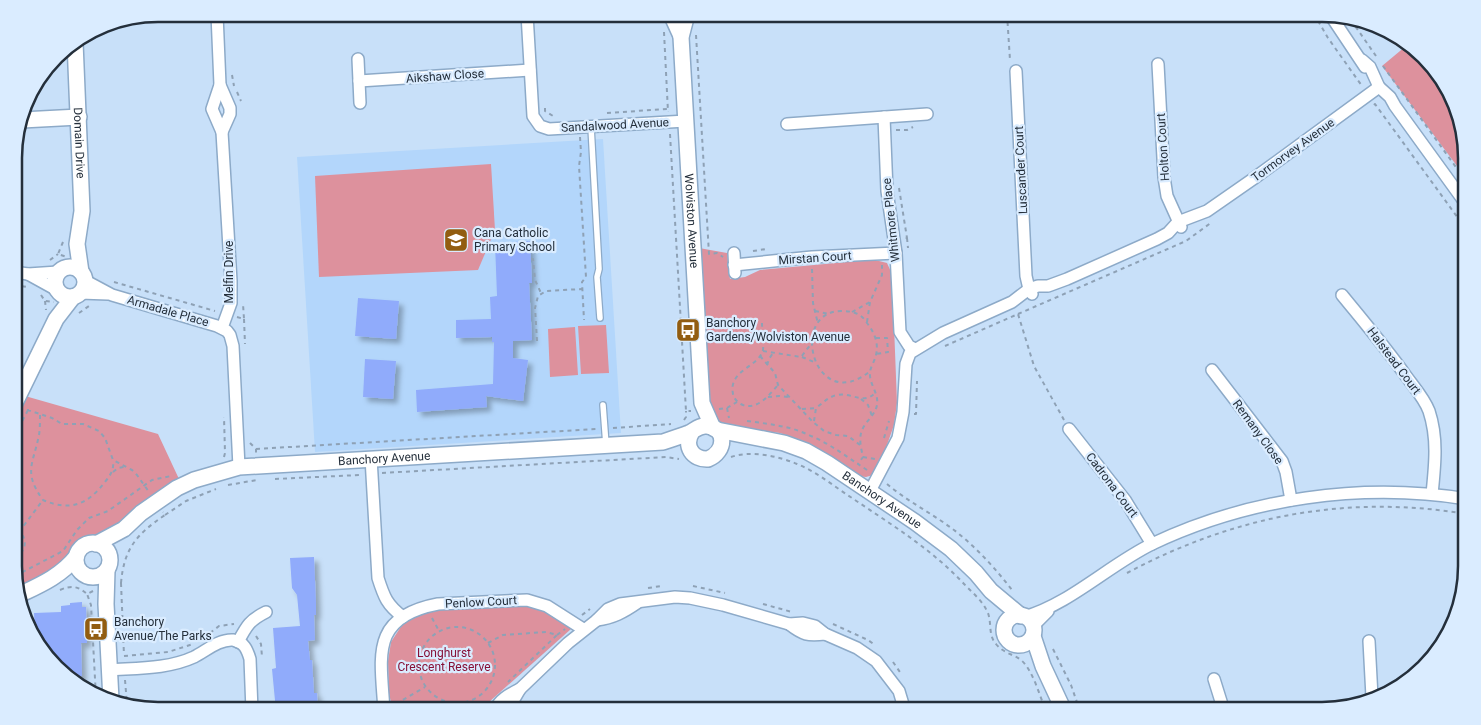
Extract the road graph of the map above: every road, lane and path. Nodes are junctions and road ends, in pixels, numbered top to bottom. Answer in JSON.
{"nodes":[{"id":1,"x":1007,"y":22,"type":"edge"},
{"id":2,"x":1319,"y":22,"type":"edge"},
{"id":3,"x":217,"y":23,"type":"edge"},
{"id":4,"x":527,"y":23,"type":"edge"},
{"id":5,"x":675,"y":23,"type":"edge"},
{"id":6,"x":685,"y":23,"type":"edge"},
{"id":7,"x":1336,"y":24,"type":"edge"},
{"id":8,"x":1356,"y":27,"type":"edge"},
{"id":9,"x":696,"y":29,"type":"dead end"},
{"id":10,"x":664,"y":30,"type":"dead end"},
{"id":11,"x":681,"y":37,"type":"junction"},
{"id":12,"x":76,"y":51,"type":"edge"},
{"id":13,"x":1376,"y":56,"type":"dead end"},
{"id":14,"x":358,"y":59,"type":"dead end"},
{"id":15,"x":1381,"y":63,"type":"dead end"},
{"id":16,"x":1158,"y":64,"type":"dead end"},
{"id":17,"x":530,"y":70,"type":"junction"},
{"id":18,"x":1016,"y":71,"type":"joint"},
{"id":19,"x":359,"y":81,"type":"junction"},
{"id":20,"x":220,"y":85,"type":"junction"},
{"id":21,"x":1373,"y":91,"type":"junction"},
{"id":22,"x":532,"y":97,"type":"junction"},
{"id":23,"x":360,"y":103,"type":"dead end"},
{"id":24,"x":1375,"y":104,"type":"junction"},
{"id":25,"x":668,"y":109,"type":"junction"},
{"id":26,"x":1368,"y":110,"type":"dead end"},
{"id":27,"x":601,"y":113,"type":"dead end"},
{"id":28,"x":927,"y":114,"type":"dead end"},
{"id":29,"x":79,"y":117,"type":"junction"},
{"id":30,"x":884,"y":117,"type":"junction"},
{"id":31,"x":28,"y":120,"type":"edge"},
{"id":32,"x":686,"y":121,"type":"junction"},
{"id":33,"x":669,"y":122,"type":"junction"},
{"id":34,"x":787,"y":124,"type":"dead end"},
{"id":35,"x":591,"y":127,"type":"junction"},
{"id":36,"x":563,"y":128,"type":"junction"},
{"id":37,"x":222,"y":132,"type":"junction"},
{"id":38,"x":580,"y":135,"type":"dead end"},
{"id":39,"x":1458,"y":170,"type":"edge"},
{"id":40,"x":899,"y":188,"type":"dead end"},
{"id":41,"x":1458,"y":192,"type":"edge"},
{"id":42,"x":1458,"y":218,"type":"edge"},
{"id":43,"x":1215,"y":220,"type":"dead end"},
{"id":44,"x":1179,"y":225,"type":"junction"},
{"id":45,"x":894,"y":241,"type":"junction"},
{"id":46,"x":766,"y":249,"type":"dead end"},
{"id":47,"x":896,"y":253,"type":"junction"},
{"id":48,"x":882,"y":254,"type":"junction"},
{"id":49,"x":812,"y":256,"type":"junction"},
{"id":50,"x":531,"y":259,"type":"dead end"},
{"id":51,"x":734,"y":263,"type":"junction"},
{"id":52,"x":23,"y":273,"type":"edge"},
{"id":53,"x":28,"y":274,"type":"junction"},
{"id":54,"x":72,"y":284,"type":"junction"},
{"id":55,"x":23,"y":287,"type":"edge"},
{"id":56,"x":582,"y":289,"type":"junction"},
{"id":57,"x":33,"y":290,"type":"dead end"},
{"id":58,"x":1031,"y":290,"type":"junction"},
{"id":59,"x":541,"y":293,"type":"junction"},
{"id":60,"x":112,"y":295,"type":"junction"},
{"id":61,"x":1342,"y":295,"type":"dead end"},
{"id":62,"x":870,"y":302,"type":"junction"},
{"id":63,"x":88,"y":307,"type":"junction"},
{"id":64,"x":92,"y":307,"type":"dead end"},
{"id":65,"x":815,"y":311,"type":"junction"},
{"id":66,"x":852,"y":312,"type":"junction"},
{"id":67,"x":77,"y":314,"type":"dead end"},
{"id":68,"x":829,"y":314,"type":"junction"},
{"id":69,"x":1018,"y":314,"type":"junction"},
{"id":70,"x":600,"y":318,"type":"dead end"},
{"id":71,"x":584,"y":320,"type":"dead end"},
{"id":72,"x":867,"y":322,"type":"junction"},
{"id":73,"x":762,"y":323,"type":"dead end"},
{"id":74,"x":818,"y":324,"type":"junction"},
{"id":75,"x":222,"y":328,"type":"junction"},
{"id":76,"x":876,"y":338,"type":"junction"},
{"id":77,"x":537,"y":341,"type":"dead end"},
{"id":78,"x":812,"y":343,"type":"junction"},
{"id":79,"x":913,"y":346,"type":"junction"},
{"id":80,"x":941,"y":348,"type":"dead end"},
{"id":81,"x":763,"y":351,"type":"junction"},
{"id":82,"x":773,"y":353,"type":"junction"},
{"id":83,"x":876,"y":354,"type":"junction"},
{"id":84,"x":760,"y":356,"type":"junction"},
{"id":85,"x":801,"y":357,"type":"junction"},
{"id":86,"x":816,"y":363,"type":"junction"},
{"id":87,"x":768,"y":365,"type":"junction"},
{"id":88,"x":1212,"y":370,"type":"dead end"},
{"id":89,"x":862,"y":378,"type":"junction"},
{"id":90,"x":917,"y":378,"type":"dead end"},
{"id":91,"x":870,"y":379,"type":"dead end"},
{"id":92,"x":778,"y":385,"type":"junction"},
{"id":93,"x":876,"y":392,"type":"dead end"},
{"id":94,"x":768,"y":397,"type":"junction"},
{"id":95,"x":788,"y":397,"type":"junction"},
{"id":96,"x":861,"y":400,"type":"junction"},
{"id":97,"x":737,"y":402,"type":"junction"},
{"id":98,"x":603,"y":405,"type":"dead end"},
{"id":99,"x":24,"y":406,"type":"edge"},
{"id":100,"x":698,"y":408,"type":"junction"},
{"id":101,"x":816,"y":408,"type":"junction"},
{"id":102,"x":802,"y":409,"type":"junction"},
{"id":103,"x":903,"y":412,"type":"junction"},
{"id":104,"x":40,"y":415,"type":"junction"},
{"id":105,"x":224,"y":416,"type":"dead end"},
{"id":106,"x":872,"y":416,"type":"dead end"},
{"id":107,"x":889,"y":418,"type":"dead end"},
{"id":108,"x":814,"y":422,"type":"junction"},
{"id":109,"x":671,"y":424,"type":"dead end"},
{"id":110,"x":605,"y":429,"type":"junction"},
{"id":111,"x":689,"y":429,"type":"junction"},
{"id":112,"x":715,"y":429,"type":"junction"},
{"id":113,"x":1069,"y":429,"type":"joint"},
{"id":114,"x":755,"y":438,"type":"junction"},
{"id":115,"x":883,"y":441,"type":"dead end"},
{"id":116,"x":663,"y":442,"type":"junction"},
{"id":117,"x":606,"y":445,"type":"junction"},
{"id":118,"x":860,"y":445,"type":"dead end"},
{"id":119,"x":256,"y":448,"type":"dead end"},
{"id":120,"x":878,"y":453,"type":"dead end"},
{"id":121,"x":722,"y":456,"type":"junction"},
{"id":122,"x":686,"y":457,"type":"junction"},
{"id":123,"x":862,"y":457,"type":"dead end"},
{"id":124,"x":371,"y":458,"type":"junction"},
{"id":125,"x":875,"y":458,"type":"junction"},
{"id":126,"x":221,"y":459,"type":"dead end"},
{"id":127,"x":113,"y":460,"type":"junction"},
{"id":128,"x":125,"y":467,"type":"junction"},
{"id":129,"x":239,"y":467,"type":"junction"},
{"id":130,"x":868,"y":470,"type":"dead end"},
{"id":131,"x":113,"y":472,"type":"junction"},
{"id":132,"x":372,"y":474,"type":"junction"},
{"id":133,"x":172,"y":475,"type":"dead end"},
{"id":134,"x":267,"y":480,"type":"dead end"},
{"id":135,"x":144,"y":485,"type":"junction"},
{"id":136,"x":870,"y":491,"type":"junction"},
{"id":137,"x":1432,"y":494,"type":"junction"},
{"id":138,"x":1458,"y":498,"type":"edge"},
{"id":139,"x":43,"y":500,"type":"junction"},
{"id":140,"x":1290,"y":500,"type":"junction"},
{"id":141,"x":156,"y":502,"type":"junction"},
{"id":142,"x":1458,"y":512,"type":"edge"},
{"id":143,"x":22,"y":528,"type":"edge"},
{"id":144,"x":124,"y":529,"type":"junction"},
{"id":145,"x":22,"y":536,"type":"edge"},
{"id":146,"x":96,"y":544,"type":"junction"},
{"id":147,"x":1152,"y":544,"type":"junction"},
{"id":148,"x":22,"y":552,"type":"edge"},
{"id":149,"x":76,"y":557,"type":"junction"},
{"id":150,"x":108,"y":564,"type":"junction"},
{"id":151,"x":23,"y":572,"type":"edge"},
{"id":152,"x":1125,"y":574,"type":"dead end"},
{"id":153,"x":86,"y":576,"type":"junction"},
{"id":154,"x":57,"y":583,"type":"junction"},
{"id":155,"x":103,"y":588,"type":"junction"},
{"id":156,"x":992,"y":591,"type":"junction"},
{"id":157,"x":25,"y":593,"type":"edge"},
{"id":158,"x":425,"y":606,"type":"junction"},
{"id":159,"x":266,"y":612,"type":"dead end"},
{"id":160,"x":403,"y":617,"type":"junction"},
{"id":161,"x":1028,"y":624,"type":"junction"},
{"id":162,"x":1005,"y":626,"type":"junction"},
{"id":163,"x":583,"y":629,"type":"junction"},
{"id":164,"x":439,"y":631,"type":"junction"},
{"id":165,"x":1369,"y":641,"type":"dead end"},
{"id":166,"x":238,"y":642,"type":"junction"},
{"id":167,"x":488,"y":644,"type":"junction"},
{"id":168,"x":1016,"y":645,"type":"junction"},
{"id":169,"x":1043,"y":666,"type":"junction"},
{"id":170,"x":125,"y":668,"type":"junction"},
{"id":171,"x":109,"y":670,"type":"junction"},
{"id":172,"x":1214,"y":680,"type":"dead end"},
{"id":173,"x":507,"y":682,"type":"dead end"},
{"id":174,"x":96,"y":687,"type":"edge"},
{"id":175,"x":425,"y":687,"type":"junction"},
{"id":176,"x":520,"y":689,"type":"junction"},
{"id":177,"x":111,"y":693,"type":"edge"},
{"id":178,"x":1372,"y":693,"type":"edge"},
{"id":179,"x":127,"y":698,"type":"edge"},
{"id":180,"x":252,"y":702,"type":"edge"},
{"id":181,"x":383,"y":702,"type":"edge"},
{"id":182,"x":402,"y":702,"type":"edge"},
{"id":183,"x":447,"y":702,"type":"edge"},
{"id":184,"x":466,"y":702,"type":"edge"},
{"id":185,"x":499,"y":702,"type":"edge"},
{"id":186,"x":512,"y":702,"type":"edge"},
{"id":187,"x":902,"y":702,"type":"edge"},
{"id":188,"x":1042,"y":702,"type":"edge"},
{"id":189,"x":1060,"y":702,"type":"edge"},
{"id":190,"x":1221,"y":702,"type":"edge"}],
"edges":[{"from":1,"to":18,"type":"path"},
{"from":2,"to":21,"type":"path"},
{"from":3,"to":20,"type":"street","name":"Melfin Drive"},
{"from":4,"to":17,"type":"street","name":"Sandalwood Avenue"},
{"from":5,"to":11,"type":"street","name":"Wolviston Avenue"},
{"from":6,"to":11,"type":"street","name":"Wolviston Avenue"},
{"from":7,"to":21,"type":"street"},
{"from":8,"to":13,"type":"path"},
{"from":9,"to":51,"type":"path"},
{"from":10,"to":25,"type":"path"},
{"from":11,"to":32,"type":"street","name":"Wolviston Avenue"},
{"from":12,"to":29,"type":"street","name":"Domain Drive"},
{"from":14,"to":19,"type":"street"},
{"from":15,"to":39,"type":"path"},
{"from":16,"to":44,"type":"street","name":"Holton Court"},
{"from":17,"to":19,"type":"street","name":"Aikshaw Close"},
{"from":17,"to":22,"type":"street","name":"Sandalwood Avenue"},
{"from":18,"to":58,"type":"street","name":"Luscander Court"},
{"from":19,"to":23,"type":"street"},
{"from":20,"to":37,"type":"street","name":"Melfin Drive"},
{"from":20,"to":37,"type":"street","name":"Melfin Drive"},
{"from":21,"to":24,"type":"path"},
{"from":21,"to":41,"type":"street"},
{"from":21,"to":44,"type":"street","name":"Tormorvey Avenue"},
{"from":22,"to":36,"type":"street","name":"Sandalwood Avenue"},
{"from":22,"to":36,"type":"path"},
{"from":24,"to":26,"type":"path"},
{"from":24,"to":42,"type":"path"},
{"from":25,"to":27,"type":"path"},
{"from":25,"to":33,"type":"path"},
{"from":28,"to":30,"type":"street"},
{"from":29,"to":31,"type":"street"},
{"from":29,"to":54,"type":"street","name":"Domain Drive"},
{"from":30,"to":34,"type":"street"},
{"from":30,"to":45,"type":"street","name":"Whitmore Place"},
{"from":32,"to":33,"type":"street","name":"Sandalwood Avenue"},
{"from":32,"to":100,"type":"street","name":"Wolviston Avenue"},
{"from":33,"to":35,"type":"street","name":"Sandalwood Avenue"},
{"from":33,"to":100,"type":"path"},
{"from":35,"to":36,"type":"street","name":"Sandalwood Avenue"},
{"from":35,"to":70,"type":"lane"},
{"from":37,"to":75,"type":"street","name":"Melfin Drive"},
{"from":38,"to":56,"type":"path"},
{"from":40,"to":45,"type":"path"},
{"from":43,"to":69,"type":"path"},
{"from":44,"to":58,"type":"street","name":"Tormorvey Avenue"},
{"from":45,"to":47,"type":"street","name":"Whitmore Place"},
{"from":46,"to":51,"type":"path"},
{"from":47,"to":48,"type":"street","name":"Mirstan Court"},
{"from":47,"to":79,"type":"street","name":"Whitmore Place"},
{"from":48,"to":49,"type":"street","name":"Mirstan Court"},
{"from":48,"to":62,"type":"path"},
{"from":49,"to":51,"type":"street","name":"Mirstan Court"},
{"from":49,"to":65,"type":"path"},
{"from":50,"to":59,"type":"path"},
{"from":52,"to":53,"type":"street"},
{"from":53,"to":54,"type":"street"},
{"from":53,"to":54,"type":"street"},
{"from":54,"to":60,"type":"street"},
{"from":54,"to":60,"type":"street"},
{"from":54,"to":63,"type":"path"},
{"from":54,"to":99,"type":"street","name":"Domain Drive"},
{"from":55,"to":57,"type":"path"},
{"from":56,"to":59,"type":"path"},
{"from":56,"to":71,"type":"path"},
{"from":58,"to":79,"type":"street","name":"Tormorvey Avenue"},
{"from":59,"to":77,"type":"path"},
{"from":60,"to":75,"type":"street","name":"Armadale Place"},
{"from":61,"to":137,"type":"street","name":"Halstead Court"},
{"from":62,"to":66,"type":"path"},
{"from":62,"to":72,"type":"path"},
{"from":63,"to":64,"type":"path"},
{"from":63,"to":67,"type":"path"},
{"from":65,"to":68,"type":"path"},
{"from":65,"to":74,"type":"path"},
{"from":66,"to":68,"type":"path"},
{"from":66,"to":72,"type":"path"},
{"from":68,"to":74,"type":"path"},
{"from":69,"to":80,"type":"path"},
{"from":69,"to":113,"type":"path"},
{"from":72,"to":76,"type":"path"},
{"from":73,"to":81,"type":"path"},
{"from":74,"to":78,"type":"path"},
{"from":75,"to":129,"type":"street"},
{"from":76,"to":83,"type":"path"},
{"from":76,"to":83,"type":"path"},
{"from":78,"to":85,"type":"path"},
{"from":78,"to":86,"type":"path"},
{"from":79,"to":103,"type":"street"},
{"from":81,"to":82,"type":"path"},
{"from":81,"to":84,"type":"path"},
{"from":82,"to":85,"type":"path"},
{"from":82,"to":87,"type":"path"},
{"from":83,"to":89,"type":"path"},
{"from":84,"to":87,"type":"path"},
{"from":84,"to":97,"type":"path"},
{"from":85,"to":86,"type":"path"},
{"from":86,"to":89,"type":"path"},
{"from":87,"to":92,"type":"path"},
{"from":88,"to":140,"type":"street","name":"Remany Close"},
{"from":89,"to":91,"type":"path"},
{"from":90,"to":103,"type":"path"},
{"from":92,"to":94,"type":"path"},
{"from":92,"to":95,"type":"path"},
{"from":93,"to":96,"type":"path"},
{"from":94,"to":95,"type":"path"},
{"from":94,"to":97,"type":"path"},
{"from":95,"to":102,"type":"path"},
{"from":96,"to":101,"type":"path"},
{"from":96,"to":106,"type":"path"},
{"from":97,"to":100,"type":"path"},
{"from":98,"to":110,"type":"lane"},
{"from":99,"to":104,"type":"path"},
{"from":100,"to":111,"type":"street","name":"Wolviston Avenue"},
{"from":100,"to":111,"type":"path"},
{"from":100,"to":112,"type":"street","name":"Wolviston Avenue"},
{"from":101,"to":102,"type":"path"},
{"from":101,"to":108,"type":"path"},
{"from":102,"to":108,"type":"path"},
{"from":103,"to":136,"type":"street"},
{"from":104,"to":127,"type":"path"},
{"from":104,"to":139,"type":"path"},
{"from":105,"to":126,"type":"path"},
{"from":107,"to":115,"type":"path"},
{"from":108,"to":118,"type":"path"},
{"from":109,"to":110,"type":"path"},
{"from":110,"to":117,"type":"lane"},
{"from":110,"to":119,"type":"path"},
{"from":111,"to":112,"type":"street","name":"Banchory Avenue"},
{"from":111,"to":116,"type":"street","name":"Banchory Avenue"},
{"from":111,"to":122,"type":"street","name":"Wolviston Avenue"},
{"from":112,"to":114,"type":"street","name":"Banchory Avenue"},
{"from":112,"to":121,"type":"street"},
{"from":113,"to":147,"type":"street","name":"Cadrona Court"},
{"from":114,"to":121,"type":"street"},
{"from":114,"to":136,"type":"street","name":"Banchory Avenue"},
{"from":116,"to":117,"type":"street","name":"Banchory Avenue"},
{"from":116,"to":122,"type":"street","name":"Banchory Avenue"},
{"from":117,"to":124,"type":"street","name":"Banchory Avenue"},
{"from":120,"to":125,"type":"path"},
{"from":121,"to":122,"type":"street","name":"Banchory Avenue"},
{"from":121,"to":188,"type":"path"},
{"from":122,"to":132,"type":"path"},
{"from":123,"to":125,"type":"path"},
{"from":124,"to":129,"type":"street","name":"Banchory Avenue"},
{"from":124,"to":132,"type":"street"},
{"from":125,"to":130,"type":"path"},
{"from":127,"to":128,"type":"path"},
{"from":127,"to":131,"type":"path"},
{"from":128,"to":131,"type":"path"},
{"from":128,"to":135,"type":"path"},
{"from":129,"to":141,"type":"street","name":"Banchory Avenue"},
{"from":131,"to":139,"type":"path"},
{"from":132,"to":134,"type":"path"},
{"from":132,"to":160,"type":"street"},
{"from":133,"to":135,"type":"path"},
{"from":135,"to":141,"type":"path"},
{"from":135,"to":151,"type":"path"},
{"from":136,"to":156,"type":"street","name":"Banchory Avenue"},
{"from":137,"to":138,"type":"street"},
{"from":137,"to":140,"type":"street"},
{"from":139,"to":143,"type":"path"},
{"from":140,"to":147,"type":"street"},
{"from":141,"to":144,"type":"street","name":"Banchory Avenue"},
{"from":141,"to":155,"type":"path"},
{"from":142,"to":152,"type":"path"},
{"from":144,"to":146,"type":"street","name":"Banchory Avenue"},
{"from":144,"to":150,"type":"street","name":"Banchory Avenue"},
{"from":145,"to":148,"type":"path"},
{"from":146,"to":149,"type":"street"},
{"from":146,"to":150,"type":"street"},
{"from":147,"to":161,"type":"street"},
{"from":149,"to":153,"type":"street"},
{"from":149,"to":154,"type":"street"},
{"from":150,"to":153,"type":"street"},
{"from":150,"to":155,"type":"street"},
{"from":153,"to":154,"type":"street"},
{"from":153,"to":155,"type":"street"},
{"from":154,"to":155,"type":"path"},
{"from":154,"to":157,"type":"street"},
{"from":155,"to":170,"type":"path"},
{"from":155,"to":171,"type":"street"},
{"from":155,"to":174,"type":"path"},
{"from":156,"to":161,"type":"street","name":"Banchory Avenue"},
{"from":156,"to":162,"type":"street","name":"Banchory Avenue"},
{"from":158,"to":160,"type":"street","name":"Penlow Court"},
{"from":158,"to":163,"type":"street","name":"Penlow Court"},
{"from":158,"to":164,"type":"path"},
{"from":159,"to":166,"type":"street"},
{"from":160,"to":181,"type":"street","name":"Penlow Court"},
{"from":161,"to":162,"type":"street"},
{"from":161,"to":168,"type":"street"},
{"from":161,"to":169,"type":"street","name":"Banchory Avenue"},
{"from":162,"to":168,"type":"street"},
{"from":163,"to":176,"type":"street"},
{"from":163,"to":187,"type":"street"},
{"from":164,"to":167,"type":"path"},
{"from":164,"to":175,"type":"path"},
{"from":165,"to":178,"type":"street"},
{"from":166,"to":170,"type":"street"},
{"from":166,"to":180,"type":"street"},
{"from":167,"to":173,"type":"path"},
{"from":167,"to":184,"type":"path"},
{"from":168,"to":169,"type":"street","name":"Banchory Avenue"},
{"from":169,"to":189,"type":"street","name":"Banchory Avenue"},
{"from":170,"to":171,"type":"street"},
{"from":170,"to":179,"type":"path"},
{"from":171,"to":177,"type":"street"},
{"from":172,"to":190,"type":"street"},
{"from":175,"to":182,"type":"path"},
{"from":175,"to":183,"type":"path"},
{"from":176,"to":185,"type":"street"},
{"from":176,"to":186,"type":"street"}]}
